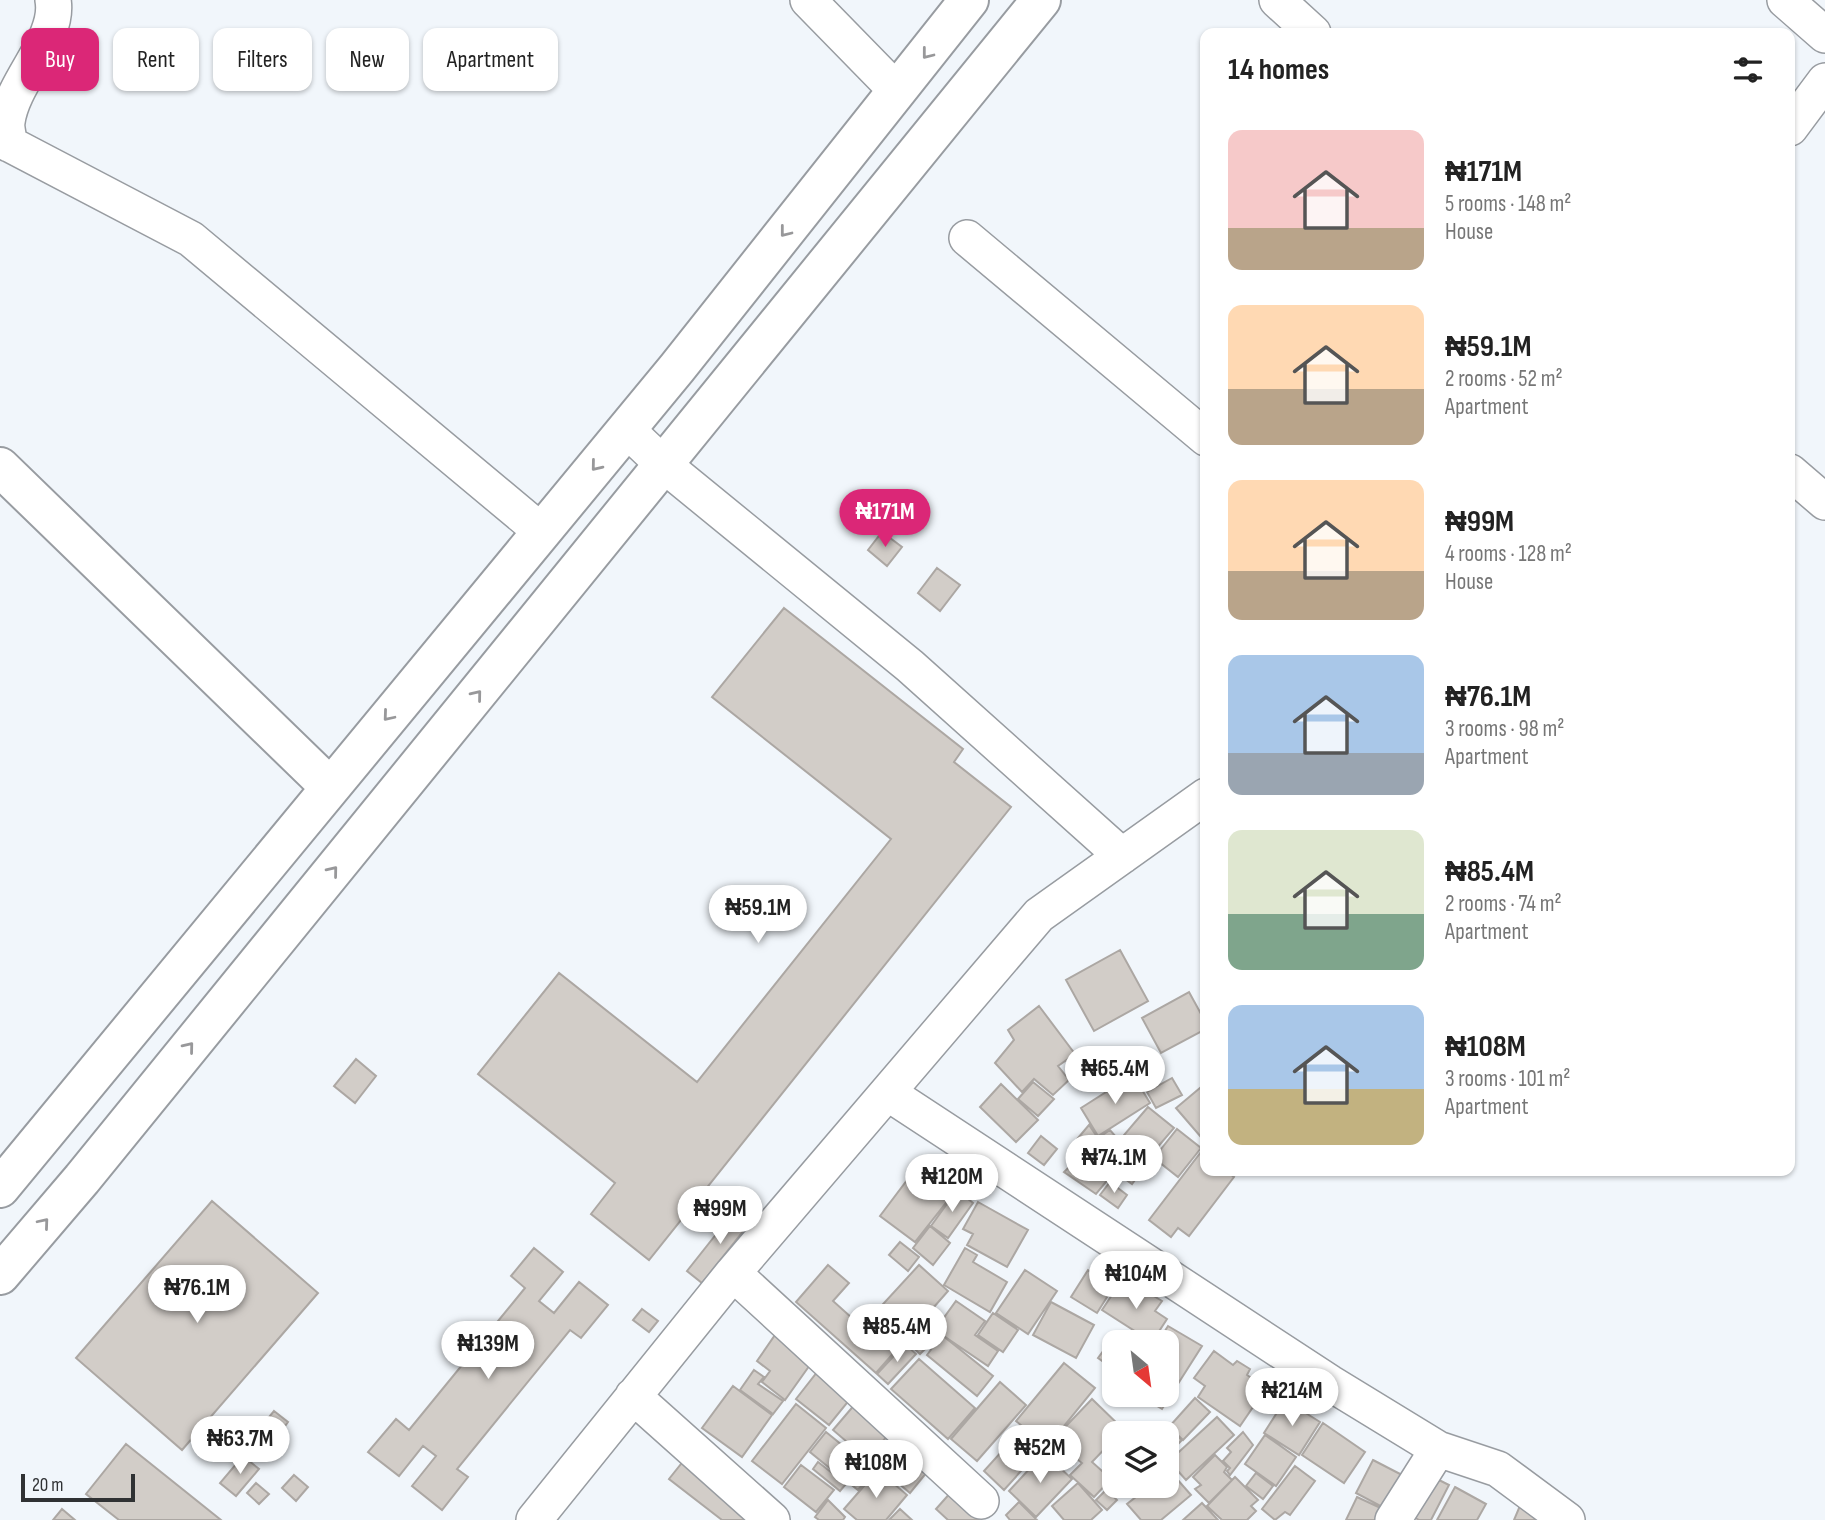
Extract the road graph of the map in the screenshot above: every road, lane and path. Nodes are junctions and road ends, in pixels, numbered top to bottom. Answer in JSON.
{"nodes":[{"id":1,"x":53,"y":0,"type":"edge"},
{"id":2,"x":808,"y":0,"type":"edge"},
{"id":3,"x":969,"y":0,"type":"edge"},
{"id":4,"x":1041,"y":0,"type":"edge"},
{"id":5,"x":1278,"y":0,"type":"edge"},
{"id":6,"x":1785,"y":0,"type":"edge"},
{"id":7,"x":1308,"y":28,"type":"edge"},
{"id":8,"x":1825,"y":35,"type":"edge"},
{"id":9,"x":1825,"y":81,"type":"edge"},
{"id":10,"x":897,"y":91,"type":"junction"},
{"id":11,"x":1795,"y":121,"type":"edge"},
{"id":12,"x":5,"y":141,"type":"edge"},
{"id":13,"x":967,"y":238,"type":"dead end"},
{"id":14,"x":626,"y":429,"type":"junction"},
{"id":15,"x":1200,"y":433,"type":"edge"},
{"id":16,"x":664,"y":465,"type":"junction"},
{"id":17,"x":0,"y":467,"type":"edge"},
{"id":18,"x":1795,"y":476,"type":"edge"},
{"id":19,"x":1825,"y":502,"type":"edge"},
{"id":20,"x":542,"y":532,"type":"junction"},
{"id":21,"x":330,"y":787,"type":"junction"},
{"id":22,"x":1200,"y":800,"type":"edge"},
{"id":23,"x":1122,"y":856,"type":"junction"},
{"id":24,"x":888,"y":1093,"type":"junction"},
{"id":25,"x":0,"y":1188,"type":"edge"},
{"id":26,"x":733,"y":1273,"type":"junction"},
{"id":27,"x":0,"y":1275,"type":"edge"},
{"id":28,"x":634,"y":1396,"type":"junction"},
{"id":29,"x":1438,"y":1449,"type":"junction"},
{"id":30,"x":981,"y":1501,"type":"dead end"},
{"id":31,"x":534,"y":1520,"type":"edge"},
{"id":32,"x":772,"y":1520,"type":"edge"},
{"id":33,"x":1393,"y":1520,"type":"edge"},
{"id":34,"x":1567,"y":1520,"type":"edge"}],
"edges":[{"from":1,"to":12,"type":"street"},
{"from":2,"to":10,"type":"street"},
{"from":3,"to":10,"type":"main road","one_way":true},
{"from":4,"to":16,"type":"main road"},
{"from":5,"to":7,"type":"street"},
{"from":6,"to":8,"type":"street"},
{"from":9,"to":11,"type":"street"},
{"from":10,"to":14,"type":"main road","one_way":true},
{"from":12,"to":20,"type":"street"},
{"from":13,"to":15,"type":"street"},
{"from":14,"to":16,"type":"street"},
{"from":14,"to":20,"type":"main road","one_way":true},
{"from":16,"to":23,"type":"street"},
{"from":27,"to":16,"type":"main road","one_way":true},
{"from":17,"to":21,"type":"main road"},
{"from":18,"to":19,"type":"street"},
{"from":20,"to":21,"type":"main road","one_way":true},
{"from":21,"to":25,"type":"main road"},
{"from":22,"to":23,"type":"street"},
{"from":23,"to":24,"type":"street"},
{"from":24,"to":26,"type":"street"},
{"from":24,"to":29,"type":"street"},
{"from":26,"to":28,"type":"street"},
{"from":26,"to":30,"type":"street"},
{"from":28,"to":31,"type":"street"},
{"from":28,"to":32,"type":"street"},
{"from":29,"to":33,"type":"street"},
{"from":29,"to":34,"type":"street"}]}
